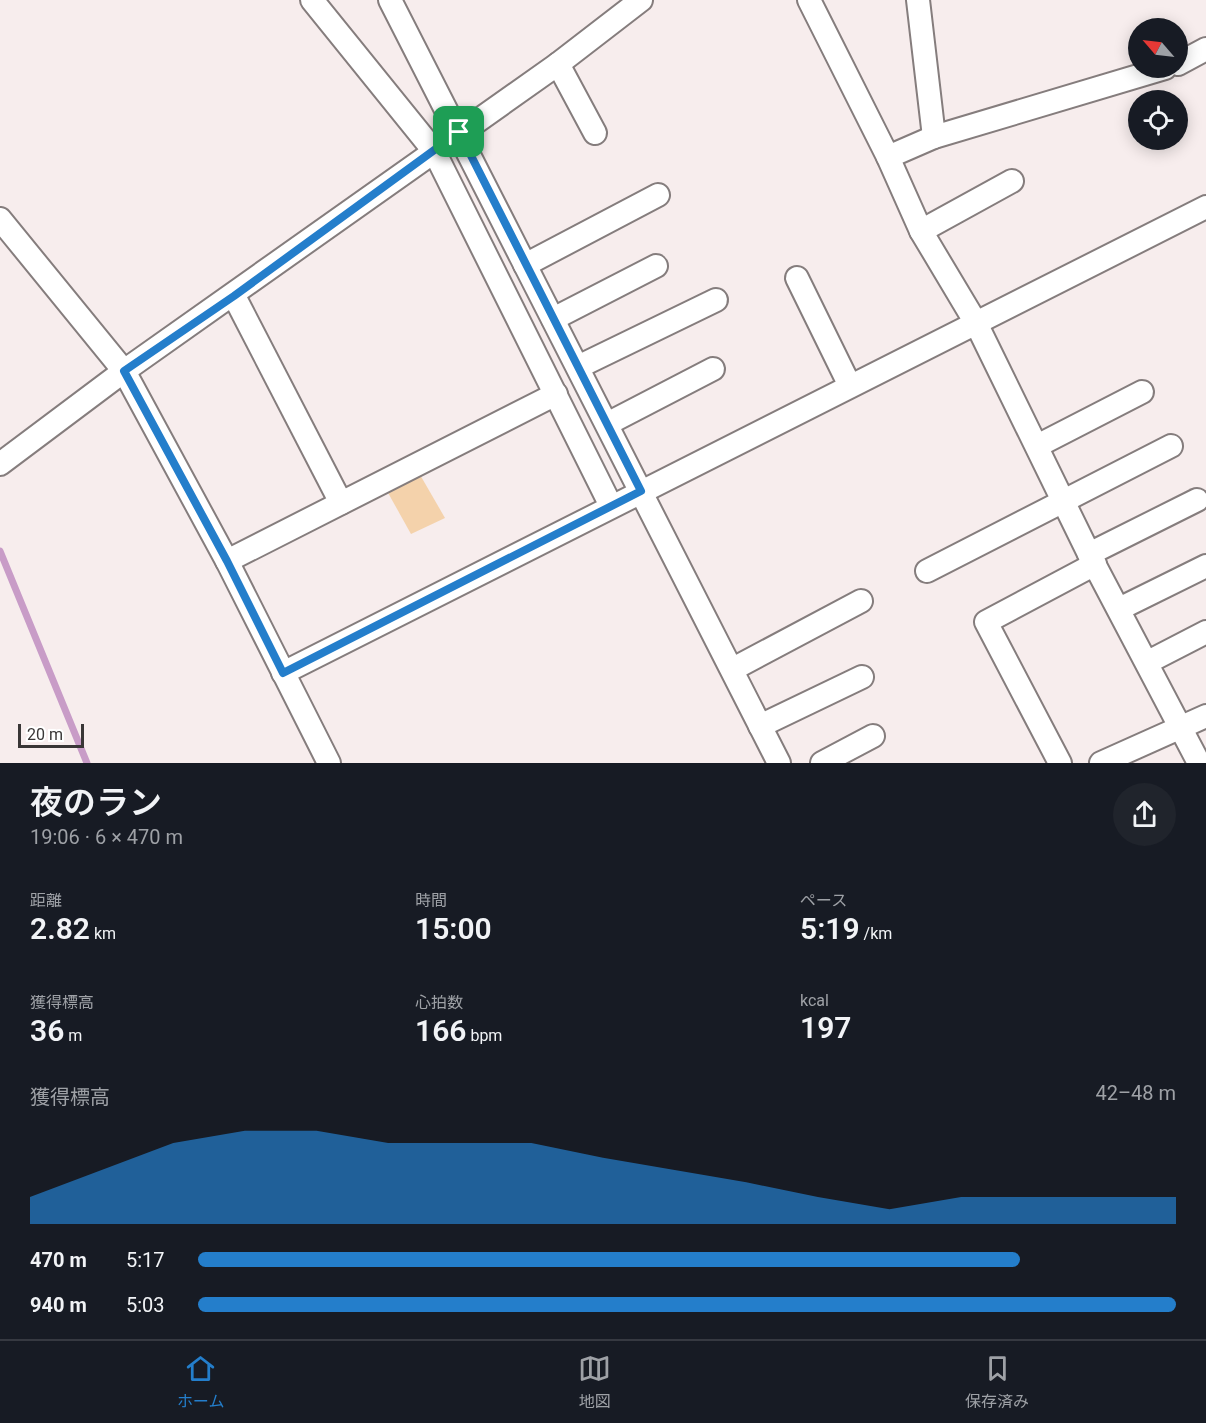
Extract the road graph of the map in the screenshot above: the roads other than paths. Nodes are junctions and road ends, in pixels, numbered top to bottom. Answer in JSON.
{"nodes":[{"id":1,"x":312,"y":0,"type":"edge"},
{"id":2,"x":390,"y":0,"type":"edge"},
{"id":3,"x":641,"y":0,"type":"edge"},
{"id":4,"x":808,"y":0,"type":"edge"},
{"id":5,"x":918,"y":0,"type":"edge"},
{"id":6,"x":1206,"y":50,"type":"edge"},
{"id":7,"x":1188,"y":59,"type":"edge"},
{"id":8,"x":558,"y":64,"type":"junction"},
{"id":9,"x":1132,"y":78,"type":"edge"},
{"id":10,"x":459,"y":132,"type":"junction"},
{"id":11,"x":595,"y":133,"type":"dead end"},
{"id":12,"x":934,"y":137,"type":"junction"},
{"id":13,"x":434,"y":151,"type":"junction"},
{"id":14,"x":888,"y":157,"type":"junction"},
{"id":15,"x":1012,"y":181,"type":"dead end"},
{"id":16,"x":658,"y":195,"type":"dead end"},
{"id":17,"x":1206,"y":207,"type":"edge"},
{"id":18,"x":0,"y":219,"type":"edge"},
{"id":19,"x":921,"y":231,"type":"junction"},
{"id":20,"x":525,"y":265,"type":"junction"},
{"id":21,"x":656,"y":266,"type":"dead end"},
{"id":22,"x":797,"y":278,"type":"dead end"},
{"id":23,"x":234,"y":296,"type":"junction"},
{"id":24,"x":716,"y":300,"type":"dead end"},
{"id":25,"x":553,"y":319,"type":"junction"},
{"id":26,"x":976,"y":323,"type":"junction"},
{"id":27,"x":578,"y":367,"type":"junction"},
{"id":28,"x":713,"y":369,"type":"dead end"},
{"id":29,"x":124,"y":371,"type":"junction"},
{"id":30,"x":850,"y":386,"type":"junction"},
{"id":31,"x":1142,"y":392,"type":"dead end"},
{"id":32,"x":556,"y":394,"type":"junction"},
{"id":33,"x":607,"y":424,"type":"junction"},
{"id":34,"x":1037,"y":446,"type":"junction"},
{"id":35,"x":1171,"y":446,"type":"dead end"},
{"id":36,"x":0,"y":464,"type":"edge"},
{"id":37,"x":641,"y":491,"type":"junction"},
{"id":38,"x":1063,"y":500,"type":"junction"},
{"id":39,"x":1197,"y":500,"type":"dead end"},
{"id":40,"x":341,"y":502,"type":"junction"},
{"id":41,"x":611,"y":506,"type":"junction"},
{"id":42,"x":1092,"y":559,"type":"junction"},
{"id":43,"x":227,"y":561,"type":"junction"},
{"id":44,"x":1206,"y":566,"type":"edge"},
{"id":45,"x":927,"y":571,"type":"dead end"},
{"id":46,"x":861,"y":601,"type":"dead end"},
{"id":47,"x":1119,"y":609,"type":"junction"},
{"id":48,"x":1206,"y":632,"type":"edge"},
{"id":49,"x":1148,"y":662,"type":"junction"},
{"id":50,"x":733,"y":669,"type":"junction"},
{"id":51,"x":283,"y":673,"type":"junction"},
{"id":52,"x":862,"y":677,"type":"dead end"},
{"id":53,"x":1206,"y":716,"type":"edge"},
{"id":54,"x":760,"y":726,"type":"junction"},
{"id":55,"x":1182,"y":728,"type":"junction"},
{"id":56,"x":873,"y":736,"type":"dead end"},
{"id":57,"x":329,"y":763,"type":"edge"},
{"id":58,"x":779,"y":763,"type":"edge"},
{"id":59,"x":822,"y":763,"type":"edge"},
{"id":60,"x":1060,"y":763,"type":"edge"},
{"id":61,"x":1101,"y":763,"type":"edge"},
{"id":62,"x":1199,"y":763,"type":"edge"}],
"edges":[{"from":1,"to":13,"type":"street"},
{"from":2,"to":10,"type":"street"},
{"from":3,"to":8,"type":"street"},
{"from":4,"to":14,"type":"street"},
{"from":5,"to":12,"type":"street"},
{"from":6,"to":7,"type":"street"},
{"from":8,"to":10,"type":"street"},
{"from":8,"to":11,"type":"street"},
{"from":9,"to":12,"type":"street"},
{"from":10,"to":13,"type":"street"},
{"from":10,"to":20,"type":"street"},
{"from":12,"to":14,"type":"street"},
{"from":13,"to":23,"type":"street"},
{"from":13,"to":32,"type":"street"},
{"from":14,"to":19,"type":"street"},
{"from":15,"to":19,"type":"street"},
{"from":16,"to":20,"type":"street"},
{"from":17,"to":26,"type":"street"},
{"from":18,"to":29,"type":"street"},
{"from":19,"to":26,"type":"street"},
{"from":20,"to":25,"type":"street"},
{"from":21,"to":25,"type":"street"},
{"from":22,"to":30,"type":"street"},
{"from":23,"to":29,"type":"street"},
{"from":23,"to":40,"type":"street"},
{"from":24,"to":27,"type":"street"},
{"from":25,"to":27,"type":"street"},
{"from":26,"to":30,"type":"street"},
{"from":26,"to":34,"type":"street"},
{"from":27,"to":33,"type":"street"},
{"from":28,"to":33,"type":"street"},
{"from":29,"to":36,"type":"street"},
{"from":29,"to":43,"type":"street"},
{"from":30,"to":37,"type":"street"},
{"from":31,"to":34,"type":"street"},
{"from":32,"to":40,"type":"street"},
{"from":32,"to":41,"type":"street"},
{"from":33,"to":37,"type":"street"},
{"from":34,"to":38,"type":"street"},
{"from":35,"to":38,"type":"street"},
{"from":37,"to":41,"type":"street"},
{"from":37,"to":50,"type":"street"},
{"from":38,"to":42,"type":"street"},
{"from":38,"to":45,"type":"street"},
{"from":39,"to":42,"type":"street"},
{"from":40,"to":43,"type":"street"},
{"from":41,"to":51,"type":"street"},
{"from":42,"to":47,"type":"street"},
{"from":42,"to":60,"type":"street"},
{"from":43,"to":51,"type":"street"},
{"from":44,"to":47,"type":"street"},
{"from":46,"to":50,"type":"street"},
{"from":47,"to":49,"type":"street"},
{"from":48,"to":49,"type":"street"},
{"from":49,"to":55,"type":"street"},
{"from":50,"to":54,"type":"street"},
{"from":51,"to":57,"type":"street"},
{"from":52,"to":54,"type":"street"},
{"from":53,"to":55,"type":"street"},
{"from":54,"to":58,"type":"street"},
{"from":55,"to":61,"type":"street"},
{"from":55,"to":62,"type":"street"},
{"from":56,"to":59,"type":"street"}]}
